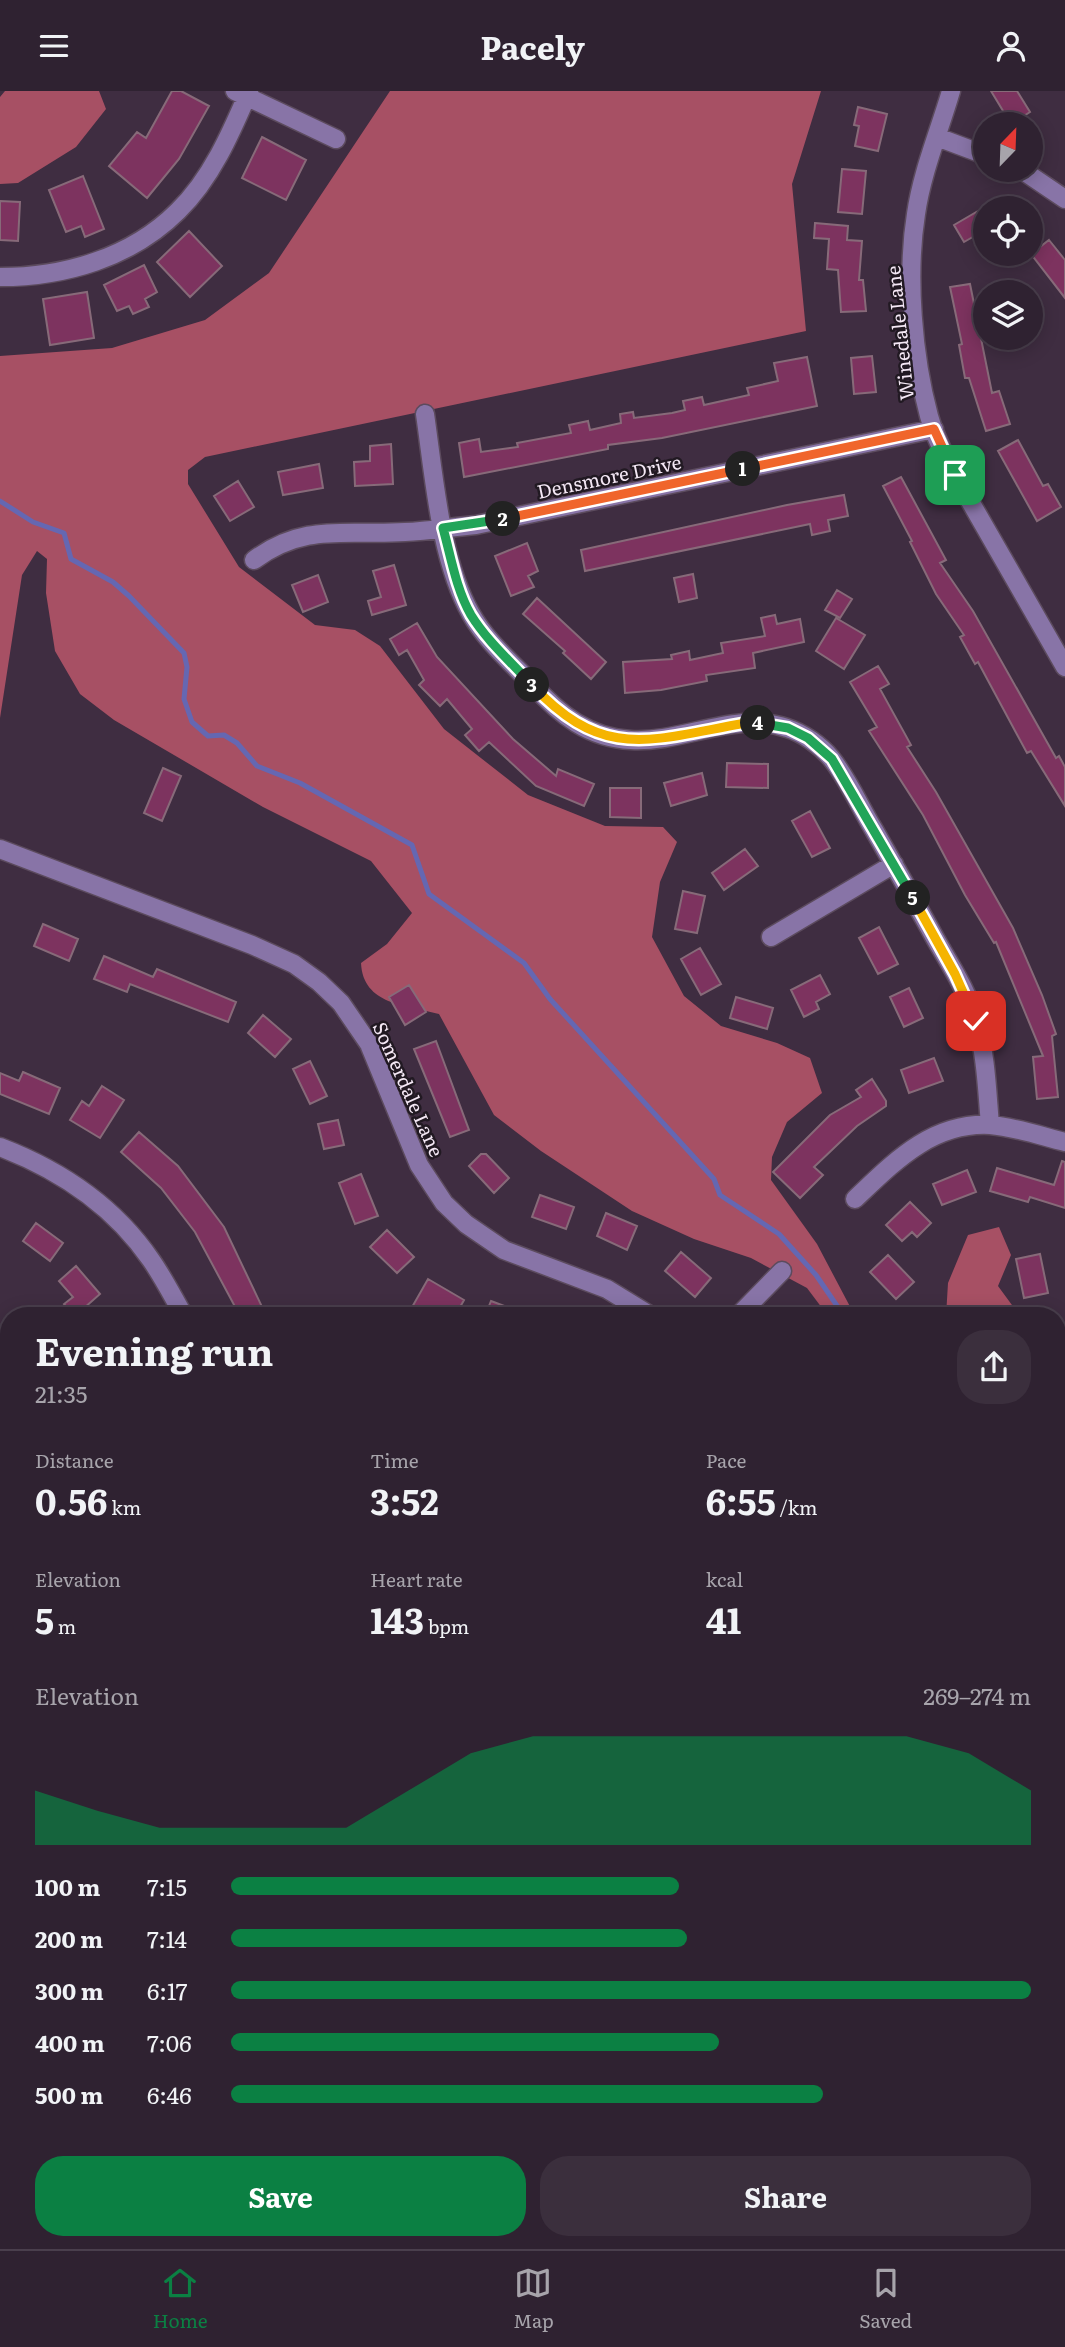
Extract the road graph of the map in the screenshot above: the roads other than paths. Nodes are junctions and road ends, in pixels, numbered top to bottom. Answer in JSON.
{"nodes":[{"id":1,"x":951,"y":91,"type":"edge"},
{"id":2,"x":244,"y":93,"type":"edge"},
{"id":3,"x":937,"y":137,"type":"junction"},
{"id":4,"x":335,"y":139,"type":"dead end"},
{"id":5,"x":973,"y":150,"type":"edge"},
{"id":6,"x":1040,"y":182,"type":"edge"},
{"id":7,"x":1065,"y":199,"type":"edge"},
{"id":8,"x":0,"y":277,"type":"edge"},
{"id":9,"x":425,"y":414,"type":"dead end"},
{"id":10,"x":934,"y":429,"type":"junction"},
{"id":11,"x":443,"y":528,"type":"junction"},
{"id":12,"x":254,"y":560,"type":"dead end"},
{"id":13,"x":1065,"y":667,"type":"edge"},
{"id":14,"x":0,"y":849,"type":"edge"},
{"id":15,"x":894,"y":864,"type":"junction"},
{"id":16,"x":771,"y":937,"type":"dead end"},
{"id":17,"x":990,"y":1125,"type":"junction"},
{"id":18,"x":1065,"y":1142,"type":"edge"},
{"id":19,"x":0,"y":1147,"type":"edge"},
{"id":20,"x":855,"y":1199,"type":"dead end"},
{"id":21,"x":782,"y":1271,"type":"dead end"},
{"id":22,"x":179,"y":1307,"type":"edge"},
{"id":23,"x":636,"y":1307,"type":"edge"},
{"id":24,"x":747,"y":1307,"type":"edge"}],
"edges":[{"from":1,"to":3,"type":"street","name":"Winedale Lane"},
{"from":2,"to":4,"type":"street"},
{"from":2,"to":8,"type":"street"},
{"from":3,"to":5,"type":"street"},
{"from":3,"to":10,"type":"street","name":"Winedale Lane"},
{"from":6,"to":7,"type":"street"},
{"from":9,"to":11,"type":"street"},
{"from":10,"to":11,"type":"street","name":"Densmore Drive"},
{"from":10,"to":13,"type":"street","name":"Winedale Lane"},
{"from":11,"to":12,"type":"street","name":"Densmore Drive"},
{"from":11,"to":15,"type":"street"},
{"from":14,"to":23,"type":"street","name":"Somerdale Lane"},
{"from":15,"to":16,"type":"street"},
{"from":15,"to":17,"type":"street"},
{"from":17,"to":18,"type":"street"},
{"from":17,"to":20,"type":"street"},
{"from":19,"to":22,"type":"street"},
{"from":21,"to":24,"type":"street"}]}
